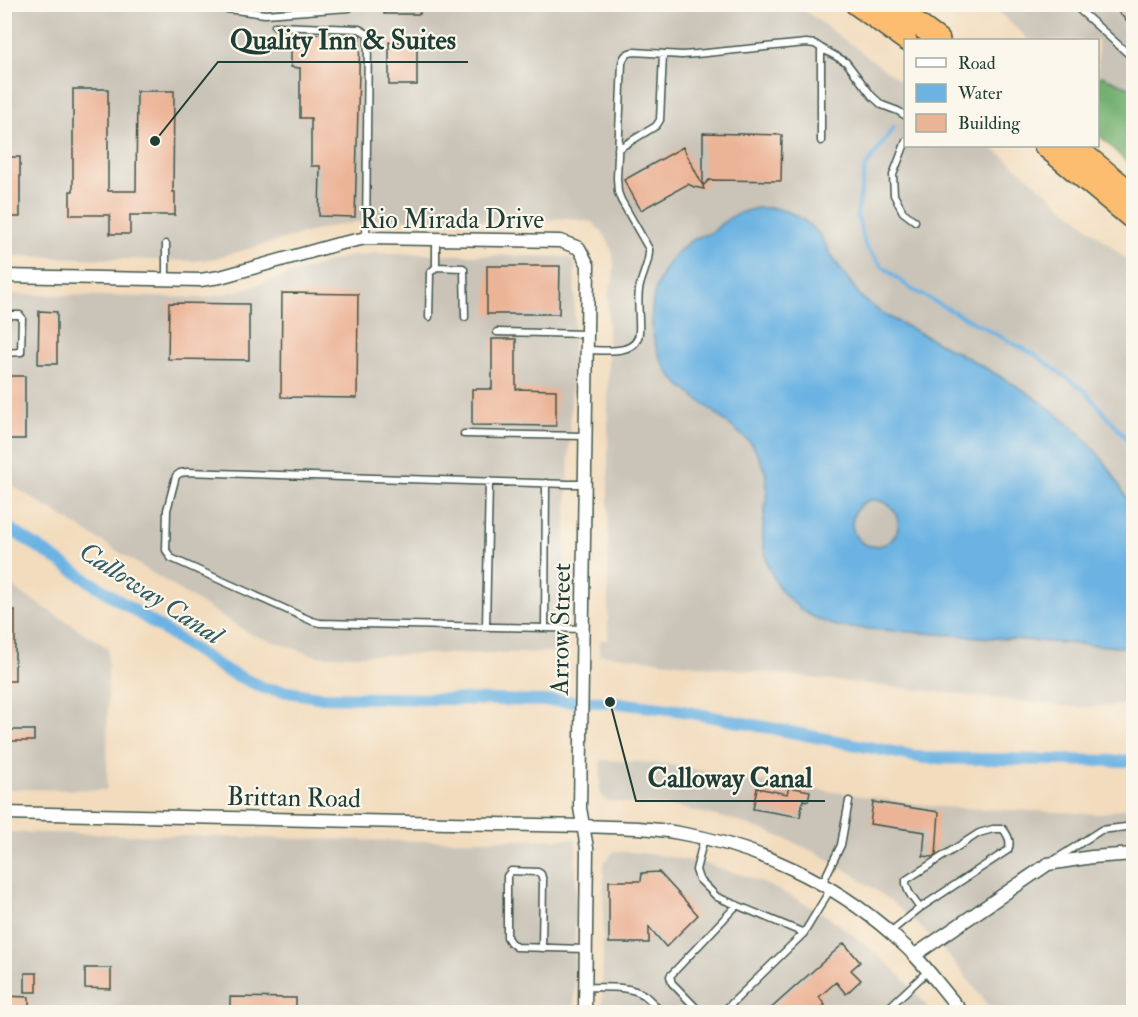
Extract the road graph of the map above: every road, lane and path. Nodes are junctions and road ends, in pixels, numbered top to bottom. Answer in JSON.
{"nodes":[{"id":1,"x":189,"y":4,"type":"edge"},
{"id":2,"x":282,"y":4,"type":"edge"},
{"id":3,"x":349,"y":4,"type":"edge"},
{"id":4,"x":856,"y":4,"type":"edge"},
{"id":5,"x":890,"y":4,"type":"edge"},
{"id":6,"x":902,"y":4,"type":"edge"},
{"id":7,"x":1072,"y":4,"type":"edge"},
{"id":8,"x":282,"y":12,"type":"junction"},
{"id":9,"x":275,"y":26,"type":"dead end"},
{"id":10,"x":905,"y":39,"type":"edge"},
{"id":11,"x":938,"y":39,"type":"edge"},
{"id":12,"x":938,"y":39,"type":"edge"},
{"id":13,"x":821,"y":48,"type":"junction"},
{"id":14,"x":663,"y":54,"type":"junction"},
{"id":15,"x":1134,"y":59,"type":"edge"},
{"id":16,"x":904,"y":115,"type":"edge"},
{"id":17,"x":821,"y":141,"type":"dead end"},
{"id":18,"x":904,"y":146,"type":"edge"},
{"id":19,"x":1046,"y":147,"type":"edge"},
{"id":20,"x":1075,"y":147,"type":"edge"},
{"id":21,"x":618,"y":149,"type":"junction"},
{"id":22,"x":1134,"y":195,"type":"edge"},
{"id":23,"x":915,"y":220,"type":"dead end"},
{"id":24,"x":1134,"y":220,"type":"edge"},
{"id":25,"x":366,"y":238,"type":"junction"},
{"id":26,"x":436,"y":239,"type":"junction"},
{"id":27,"x":5,"y":240,"type":"edge"},
{"id":28,"x":166,"y":244,"type":"dead end"},
{"id":29,"x":579,"y":248,"type":"joint"},
{"id":30,"x":4,"y":262,"type":"edge"},
{"id":31,"x":436,"y":267,"type":"junction"},
{"id":32,"x":4,"y":276,"type":"edge"},
{"id":33,"x":166,"y":280,"type":"junction"},
{"id":34,"x":4,"y":315,"type":"edge"},
{"id":35,"x":429,"y":317,"type":"dead end"},
{"id":36,"x":465,"y":317,"type":"dead end"},
{"id":37,"x":497,"y":332,"type":"dead end"},
{"id":38,"x":587,"y":334,"type":"junction"},
{"id":39,"x":587,"y":350,"type":"junction"},
{"id":40,"x":4,"y":353,"type":"edge"},
{"id":41,"x":464,"y":434,"type":"dead end"},
{"id":42,"x":586,"y":436,"type":"junction"},
{"id":43,"x":489,"y":481,"type":"junction"},
{"id":44,"x":546,"y":483,"type":"junction"},
{"id":45,"x":585,"y":484,"type":"junction"},
{"id":46,"x":486,"y":627,"type":"junction"},
{"id":47,"x":545,"y":628,"type":"junction"},
{"id":48,"x":583,"y":629,"type":"junction"},
{"id":49,"x":849,"y":801,"type":"dead end"},
{"id":50,"x":4,"y":813,"type":"edge"},
{"id":51,"x":583,"y":826,"type":"junction"},
{"id":52,"x":1134,"y":826,"type":"edge"},
{"id":53,"x":704,"y":838,"type":"junction"},
{"id":54,"x":1134,"y":854,"type":"edge"},
{"id":55,"x":1048,"y":864,"type":"junction"},
{"id":56,"x":826,"y":887,"type":"junction"},
{"id":57,"x":737,"y":905,"type":"junction"},
{"id":58,"x":920,"y":908,"type":"junction"},
{"id":59,"x":889,"y":932,"type":"junction"},
{"id":60,"x":804,"y":933,"type":"junction"},
{"id":61,"x":542,"y":948,"type":"junction"},
{"id":62,"x":586,"y":949,"type":"junction"},
{"id":63,"x":915,"y":955,"type":"junction"},
{"id":64,"x":928,"y":971,"type":"junction"},
{"id":65,"x":586,"y":987,"type":"junction"},
{"id":66,"x":585,"y":1012,"type":"edge"},
{"id":67,"x":661,"y":1012,"type":"edge"},
{"id":68,"x":700,"y":1012,"type":"edge"},
{"id":69,"x":723,"y":1012,"type":"edge"},
{"id":70,"x":884,"y":1012,"type":"edge"},
{"id":71,"x":962,"y":1012,"type":"edge"}],
"edges":[{"from":1,"to":8,"type":"lane"},
{"from":2,"to":8,"type":"lane"},
{"from":3,"to":8,"type":"lane"},
{"from":4,"to":10,"type":"highway"},
{"from":5,"to":11,"type":"highway"},
{"from":6,"to":12,"type":"highway"},
{"from":7,"to":15,"type":"lane"},
{"from":9,"to":25,"type":"lane"},
{"from":13,"to":14,"type":"lane"},
{"from":13,"to":16,"type":"lane"},
{"from":13,"to":17,"type":"lane"},
{"from":14,"to":21,"type":"lane"},
{"from":14,"to":21,"type":"lane"},
{"from":18,"to":23,"type":"lane"},
{"from":19,"to":24,"type":"highway"},
{"from":20,"to":22,"type":"highway"},
{"from":21,"to":39,"type":"lane"},
{"from":25,"to":26,"type":"street","name":"Rio Mirada Drive"},
{"from":25,"to":33,"type":"street","name":"Rio Mirada Drive"},
{"from":26,"to":29,"type":"street","name":"Rio Mirada Drive"},
{"from":26,"to":31,"type":"lane"},
{"from":27,"to":30,"type":"lane"},
{"from":28,"to":33,"type":"lane"},
{"from":29,"to":38,"type":"street","name":"Arrow Street"},
{"from":31,"to":35,"type":"lane"},
{"from":31,"to":36,"type":"lane"},
{"from":32,"to":33,"type":"street","name":"Rio Mirada Drive"},
{"from":34,"to":40,"type":"lane"},
{"from":37,"to":38,"type":"lane"},
{"from":38,"to":39,"type":"street","name":"Arrow Street"},
{"from":39,"to":42,"type":"street","name":"Arrow Street"},
{"from":41,"to":42,"type":"lane"},
{"from":42,"to":45,"type":"street","name":"Arrow Street"},
{"from":43,"to":44,"type":"lane"},
{"from":43,"to":46,"type":"lane"},
{"from":43,"to":46,"type":"lane"},
{"from":44,"to":45,"type":"lane"},
{"from":44,"to":47,"type":"lane"},
{"from":45,"to":48,"type":"street","name":"Arrow Street"},
{"from":46,"to":47,"type":"lane"},
{"from":47,"to":48,"type":"lane"},
{"from":48,"to":51,"type":"street","name":"Arrow Street"},
{"from":49,"to":56,"type":"lane"},
{"from":50,"to":51,"type":"street","name":"Brittan Road"},
{"from":51,"to":53,"type":"street","name":"Brittan Road"},
{"from":51,"to":62,"type":"street","name":"Arrow Street"},
{"from":52,"to":55,"type":"lane"},
{"from":53,"to":56,"type":"street","name":"Brittan Road"},
{"from":53,"to":57,"type":"lane"},
{"from":54,"to":55,"type":"street"},
{"from":55,"to":63,"type":"street"},
{"from":56,"to":59,"type":"street","name":"Brittan Road"},
{"from":56,"to":60,"type":"lane"},
{"from":57,"to":60,"type":"lane"},
{"from":57,"to":68,"type":"lane"},
{"from":58,"to":58,"type":"lane"},
{"from":58,"to":59,"type":"lane"},
{"from":59,"to":63,"type":"street","name":"Brittan Road"},
{"from":60,"to":69,"type":"lane"},
{"from":61,"to":61,"type":"lane"},
{"from":61,"to":62,"type":"lane"},
{"from":62,"to":65,"type":"street","name":"Arrow Street"},
{"from":63,"to":64,"type":"street","name":"Brittan Road"},
{"from":64,"to":70,"type":"lane"},
{"from":64,"to":71,"type":"street","name":"Brittan Road"},
{"from":65,"to":66,"type":"street","name":"Arrow Street"},
{"from":65,"to":67,"type":"lane"}]}
